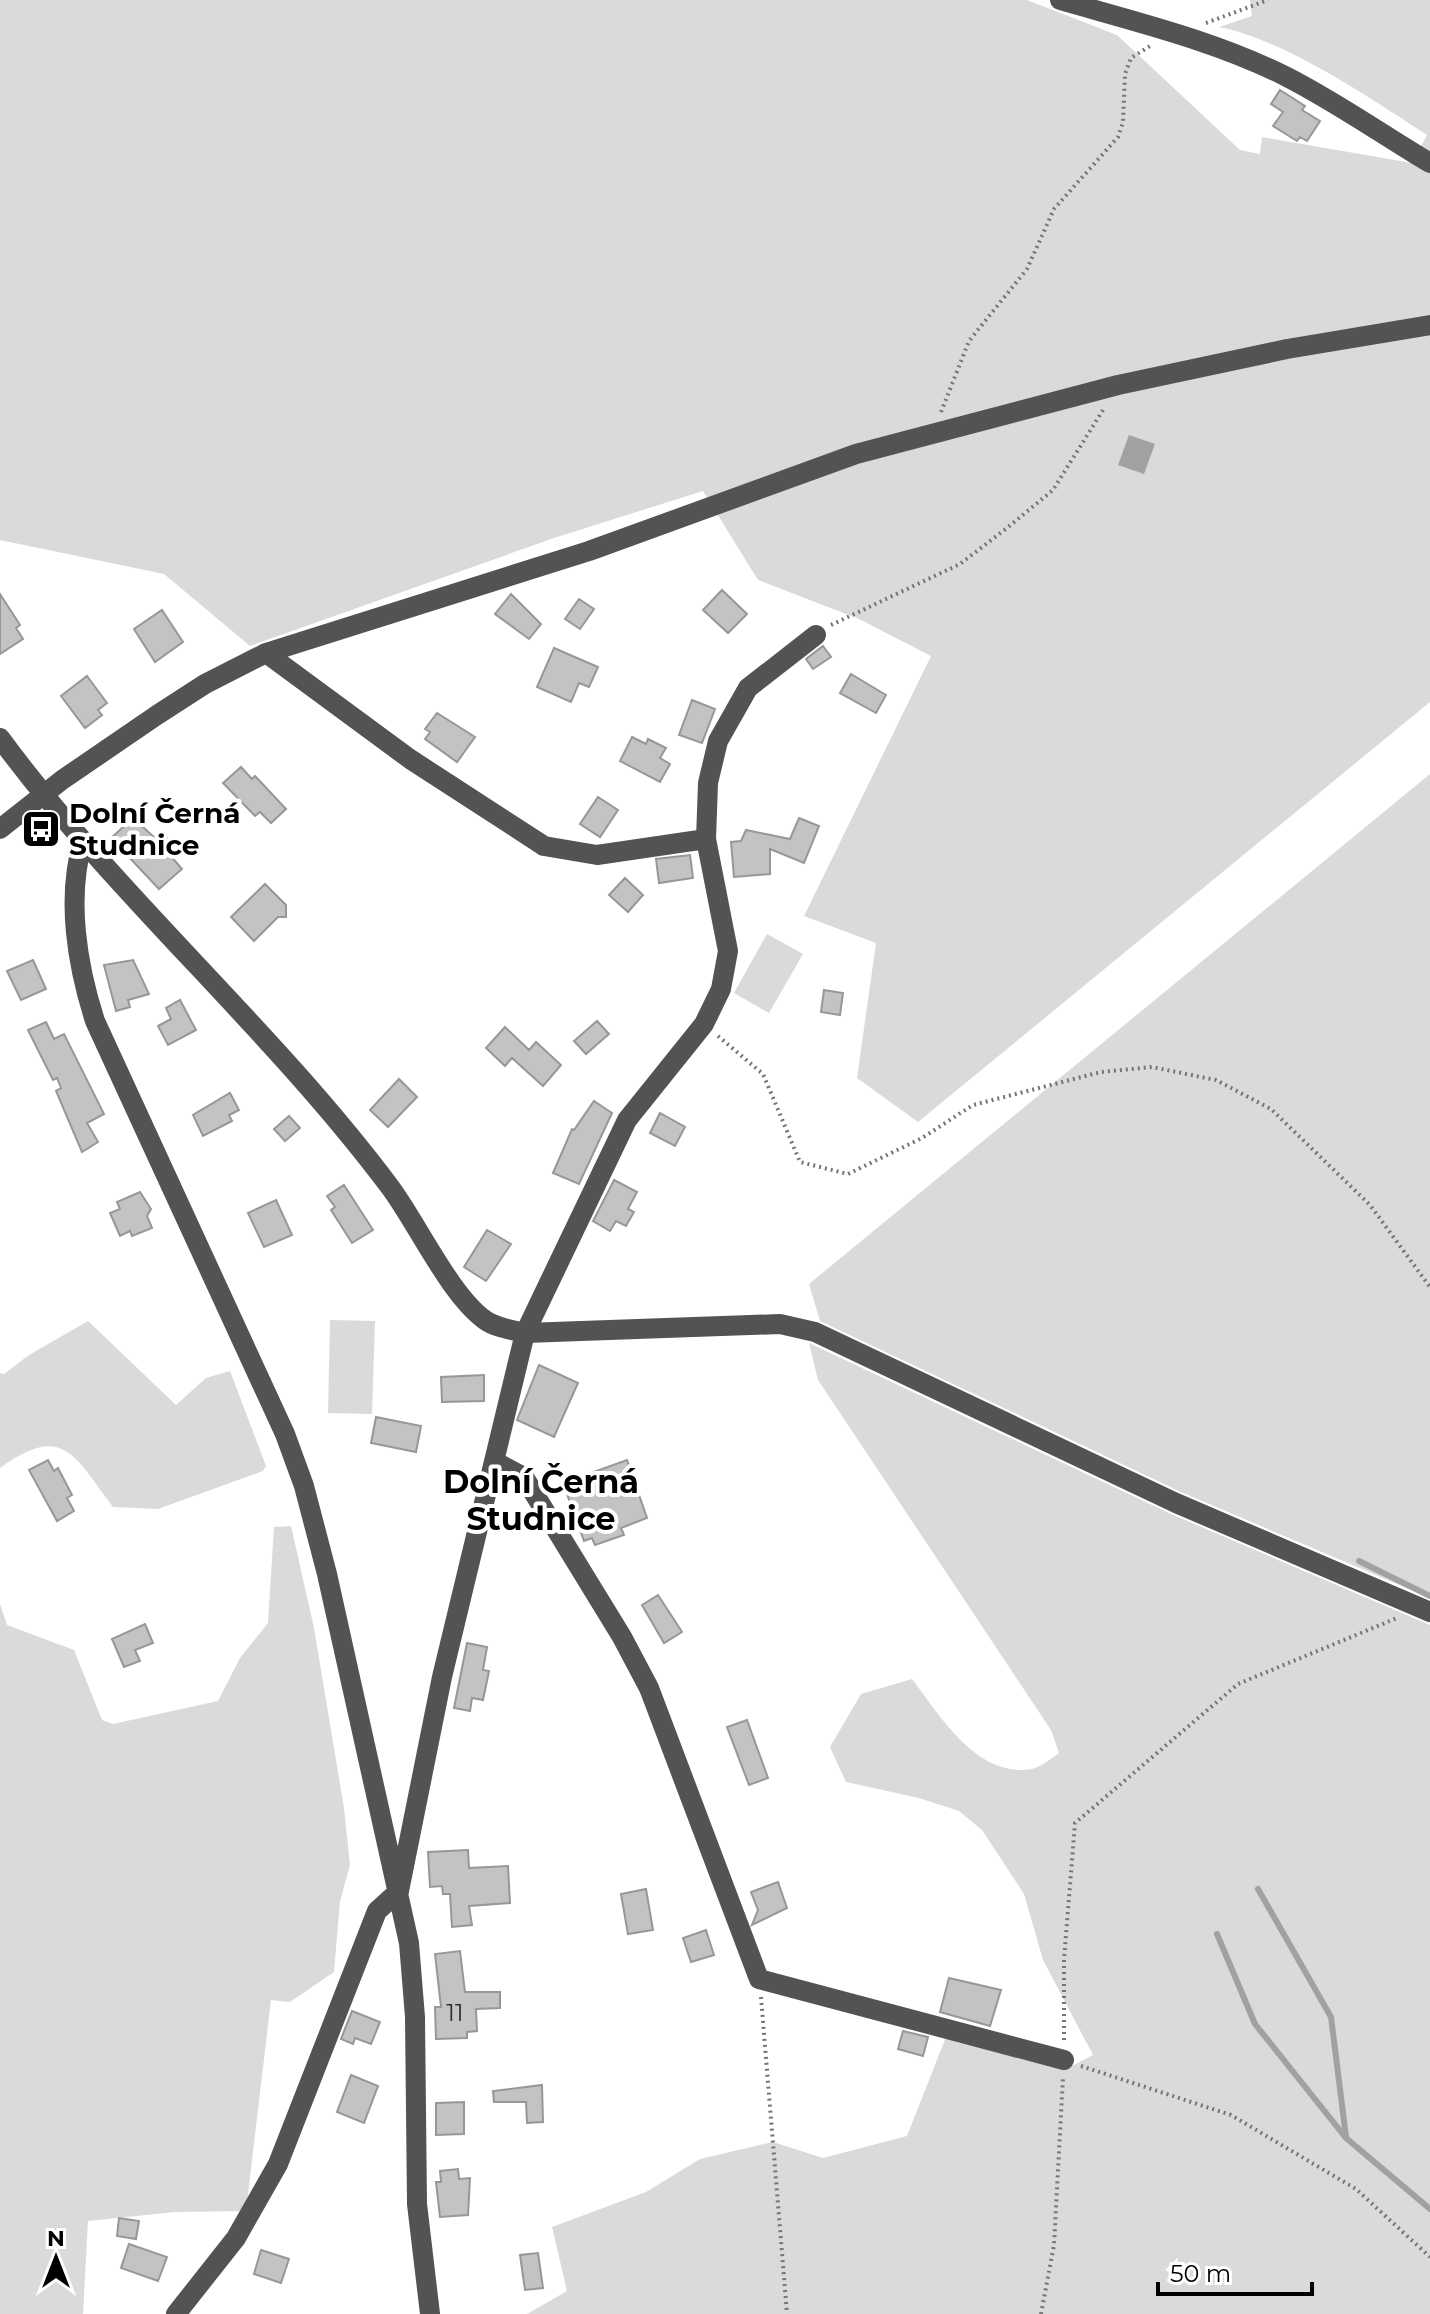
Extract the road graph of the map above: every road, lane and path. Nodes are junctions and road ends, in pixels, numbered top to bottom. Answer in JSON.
{"nodes":[{"id":1,"x":1060,"y":0,"type":"edge"},
{"id":2,"x":1268,"y":0,"type":"edge"},
{"id":3,"x":1177,"y":34,"type":"junction"},
{"id":4,"x":1430,"y":163,"type":"edge"},
{"id":5,"x":1430,"y":325,"type":"edge"},
{"id":6,"x":1118,"y":385,"type":"junction"},
{"id":7,"x":932,"y":434,"type":"junction"},
{"id":8,"x":816,"y":635,"type":"joint"},
{"id":9,"x":266,"y":653,"type":"junction"},
{"id":10,"x":0,"y":738,"type":"edge"},
{"id":11,"x":42,"y":795,"type":"junction"},
{"id":12,"x":0,"y":829,"type":"edge"},
{"id":13,"x":706,"y":839,"type":"junction"},
{"id":14,"x":83,"y":841,"type":"junction"},
{"id":15,"x":704,"y":1024,"type":"junction"},
{"id":16,"x":1430,"y":1287,"type":"edge"},
{"id":17,"x":525,"y":1333,"type":"junction"},
{"id":18,"x":494,"y":1461,"type":"junction"},
{"id":19,"x":1425,"y":1610,"type":"edge"},
{"id":20,"x":399,"y":1891,"type":"junction"},
{"id":21,"x":759,"y":1979,"type":"junction"},
{"id":22,"x":1064,"y":2060,"type":"junction"},
{"id":23,"x":1430,"y":2257,"type":"edge"},
{"id":24,"x":176,"y":2314,"type":"edge"},
{"id":25,"x":430,"y":2314,"type":"edge"},
{"id":26,"x":787,"y":2314,"type":"edge"},
{"id":27,"x":1041,"y":2314,"type":"edge"}],
"edges":[{"from":1,"to":3,"type":"street"},
{"from":2,"to":3,"type":"path"},
{"from":3,"to":4,"type":"street"},
{"from":3,"to":7,"type":"path"},
{"from":5,"to":6,"type":"street"},
{"from":6,"to":7,"type":"street"},
{"from":6,"to":8,"type":"path"},
{"from":7,"to":9,"type":"street"},
{"from":8,"to":13,"type":"street"},
{"from":9,"to":11,"type":"street"},
{"from":9,"to":13,"type":"street"},
{"from":10,"to":11,"type":"street"},
{"from":11,"to":12,"type":"street"},
{"from":11,"to":14,"type":"street"},
{"from":13,"to":15,"type":"street"},
{"from":14,"to":17,"type":"street"},
{"from":14,"to":20,"type":"street"},
{"from":15,"to":16,"type":"path"},
{"from":15,"to":17,"type":"street"},
{"from":17,"to":18,"type":"street"},
{"from":17,"to":19,"type":"street"},
{"from":18,"to":20,"type":"street"},
{"from":18,"to":21,"type":"street"},
{"from":19,"to":22,"type":"path"},
{"from":20,"to":24,"type":"street"},
{"from":20,"to":25,"type":"street"},
{"from":21,"to":22,"type":"street"},
{"from":21,"to":26,"type":"path"},
{"from":22,"to":23,"type":"path"},
{"from":22,"to":27,"type":"path"}]}
